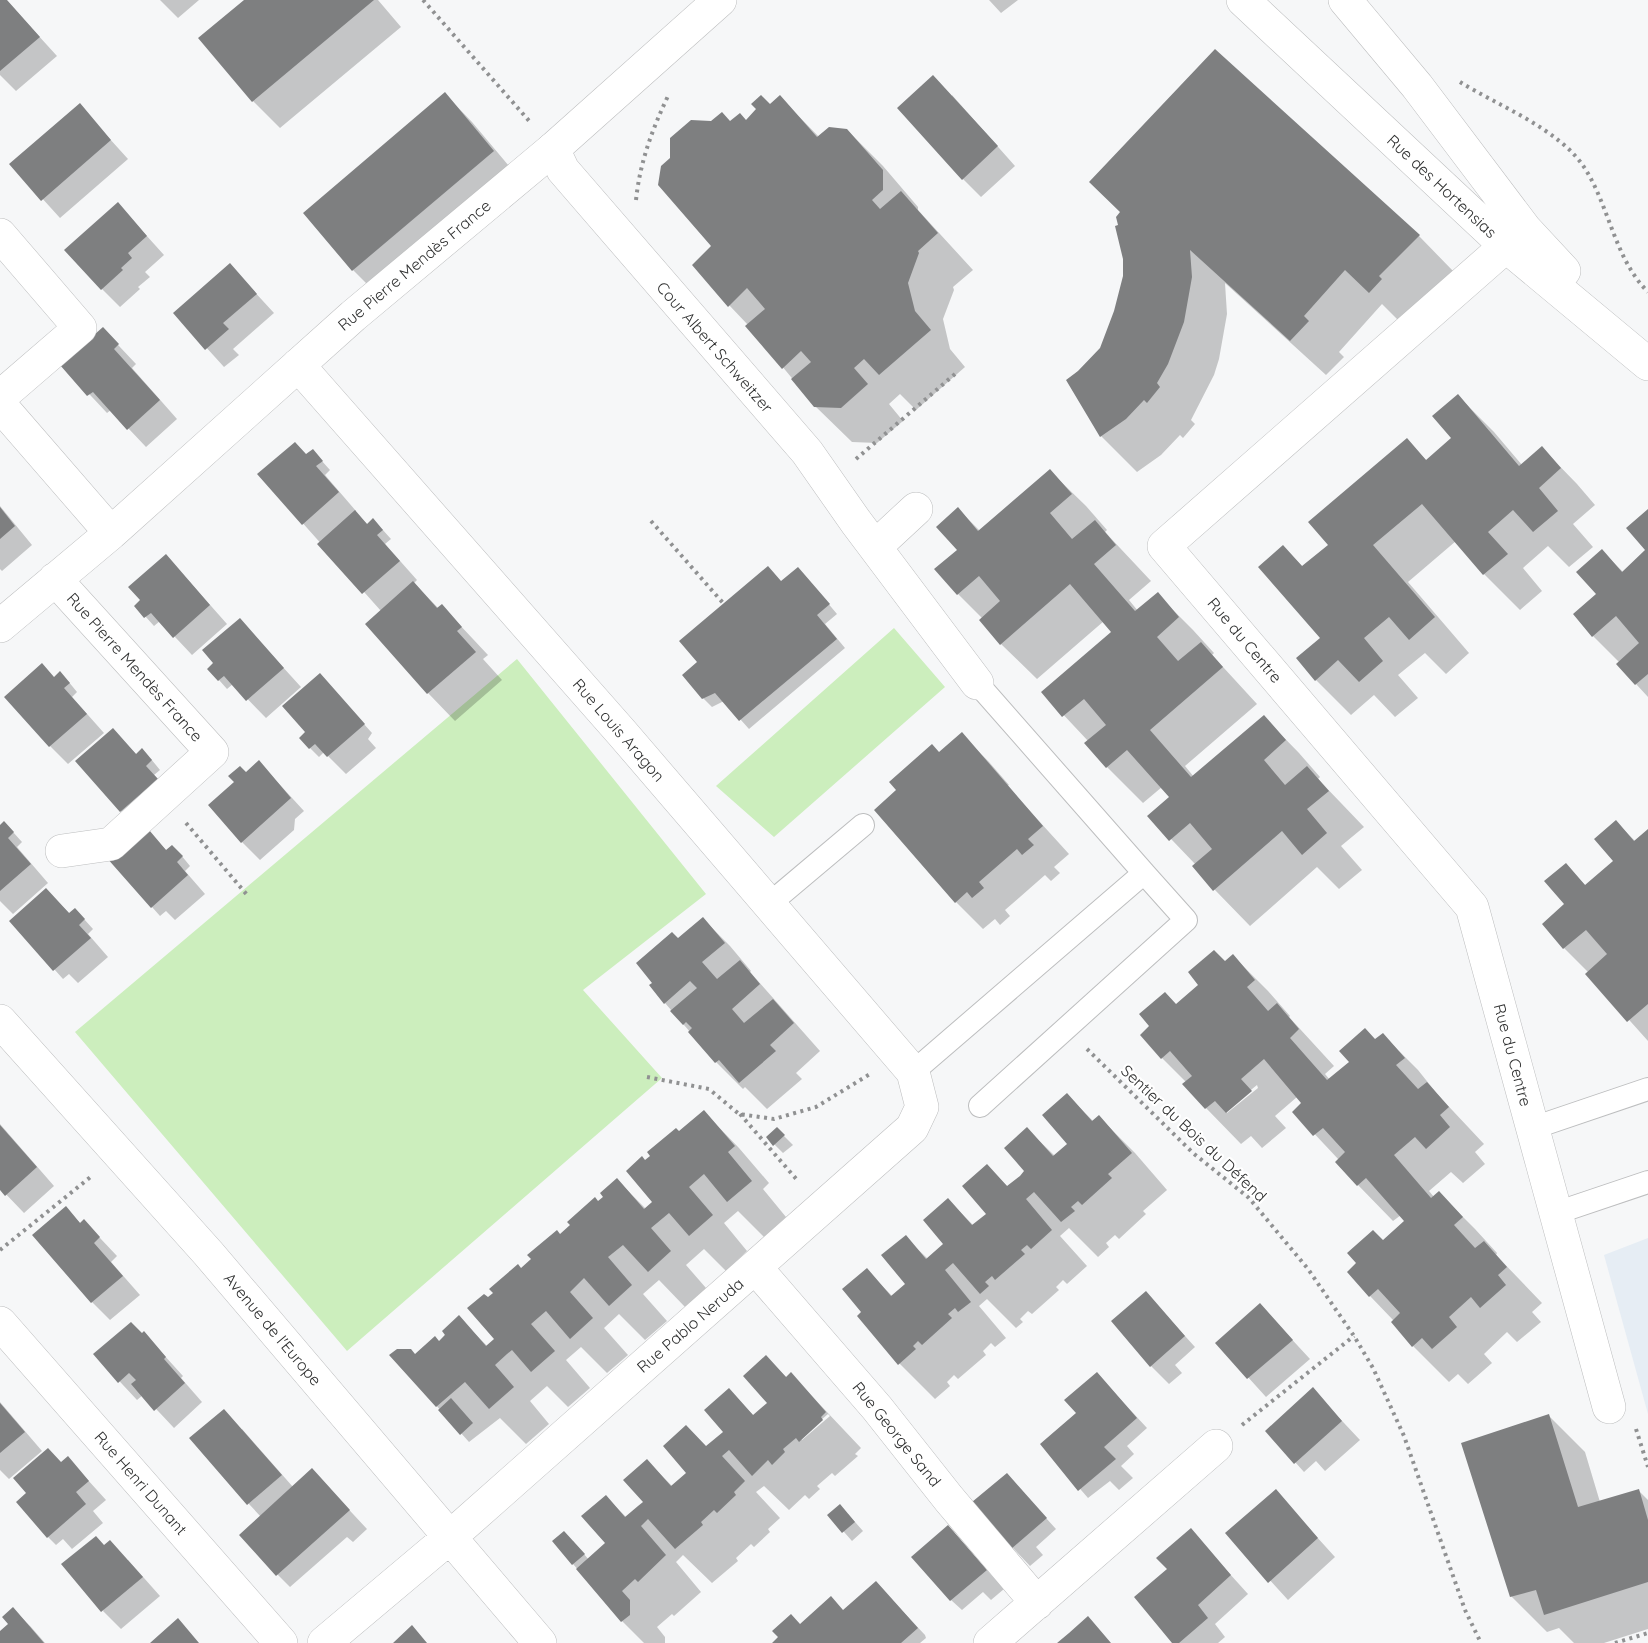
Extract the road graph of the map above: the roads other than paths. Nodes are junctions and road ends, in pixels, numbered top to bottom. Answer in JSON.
{"nodes":[{"id":1,"x":720,"y":0,"type":"edge"},
{"id":2,"x":1243,"y":0,"type":"edge"},
{"id":3,"x":1345,"y":0,"type":"edge"},
{"id":4,"x":553,"y":149,"type":"junction"},
{"id":5,"x":0,"y":235,"type":"edge"},
{"id":6,"x":1506,"y":246,"type":"junction"},
{"id":7,"x":1648,"y":362,"type":"edge"},
{"id":8,"x":298,"y":365,"type":"junction"},
{"id":9,"x":0,"y":397,"type":"edge"},
{"id":10,"x":0,"y":405,"type":"edge"},
{"id":11,"x":916,"y":509,"type":"dead end"},
{"id":12,"x":111,"y":533,"type":"junction"},
{"id":13,"x":875,"y":547,"type":"junction"},
{"id":14,"x":55,"y":579,"type":"junction"},
{"id":15,"x":0,"y":626,"type":"edge"},
{"id":16,"x":977,"y":683,"type":"joint"},
{"id":17,"x":863,"y":825,"type":"dead end"},
{"id":18,"x":62,"y":851,"type":"dead end"},
{"id":19,"x":1144,"y":873,"type":"junction"},
{"id":20,"x":768,"y":905,"type":"junction"},
{"id":21,"x":0,"y":1021,"type":"edge"},
{"id":22,"x":906,"y":1064,"type":"junction"},
{"id":23,"x":1648,"y":1089,"type":"edge"},
{"id":24,"x":980,"y":1106,"type":"dead end"},
{"id":25,"x":922,"y":1107,"type":"joint"},
{"id":26,"x":1533,"y":1128,"type":"junction"},
{"id":27,"x":1648,"y":1182,"type":"edge"},
{"id":28,"x":1556,"y":1213,"type":"junction"},
{"id":29,"x":755,"y":1267,"type":"junction"},
{"id":30,"x":0,"y":1323,"type":"edge"},
{"id":31,"x":1609,"y":1407,"type":"dead end"},
{"id":32,"x":1216,"y":1446,"type":"road end"},
{"id":33,"x":450,"y":1537,"type":"junction"},
{"id":34,"x":1037,"y":1603,"type":"junction"},
{"id":35,"x":281,"y":1643,"type":"edge"},
{"id":36,"x":324,"y":1643,"type":"edge"},
{"id":37,"x":540,"y":1643,"type":"edge"},
{"id":38,"x":990,"y":1643,"type":"edge"}],
"edges":[{"from":1,"to":4,"type":"street","name":"Rue Pierre Mendès France"},
{"from":2,"to":6,"type":"street","name":"Rue des Hortensias"},
{"from":3,"to":7,"type":"street"},
{"from":4,"to":8,"type":"street","name":"Rue Pierre Mendès France"},
{"from":4,"to":13,"type":"street","name":"Cour Albert Schweitzer"},
{"from":5,"to":9,"type":"street"},
{"from":6,"to":7,"type":"street","name":"Rue des Hortensias"},
{"from":6,"to":26,"type":"street","name":"Rue du Centre"},
{"from":8,"to":12,"type":"street","name":"Rue Pierre Mendès France"},
{"from":8,"to":20,"type":"street","name":"Rue Louis Aragon"},
{"from":10,"to":12,"type":"street"},
{"from":11,"to":13,"type":"street"},
{"from":12,"to":14,"type":"street","name":"Rue Pierre Mendès France"},
{"from":13,"to":16,"type":"street","name":"Cour Albert Schweitzer"},
{"from":14,"to":15,"type":"street","name":"Rue Pierre Mendès France"},
{"from":14,"to":18,"type":"street","name":"Rue Pierre Mendès France"},
{"from":16,"to":19,"type":"lane"},
{"from":17,"to":20,"type":"lane"},
{"from":19,"to":22,"type":"lane"},
{"from":19,"to":24,"type":"lane"},
{"from":20,"to":22,"type":"street","name":"Rue Louis Aragon"},
{"from":21,"to":33,"type":"street","name":"Avenue de l'Europe"},
{"from":22,"to":25,"type":"street","name":"Rue Louis Aragon"},
{"from":23,"to":26,"type":"lane","name":"Rue du Centre"},
{"from":25,"to":29,"type":"street","name":"Rue Pablo Neruda"},
{"from":26,"to":28,"type":"street","name":"Rue du Centre"},
{"from":27,"to":28,"type":"lane"},
{"from":28,"to":31,"type":"street","name":"Rue du Centre"},
{"from":29,"to":33,"type":"street","name":"Rue Pablo Neruda"},
{"from":29,"to":34,"type":"street","name":"Rue George Sand"},
{"from":30,"to":35,"type":"street","name":"Rue Henri Dunant"},
{"from":32,"to":34,"type":"street"},
{"from":33,"to":36,"type":"street","name":"Rue Pablo Neruda"},
{"from":33,"to":37,"type":"street","name":"Avenue de l'Europe"},
{"from":34,"to":38,"type":"street"}]}
